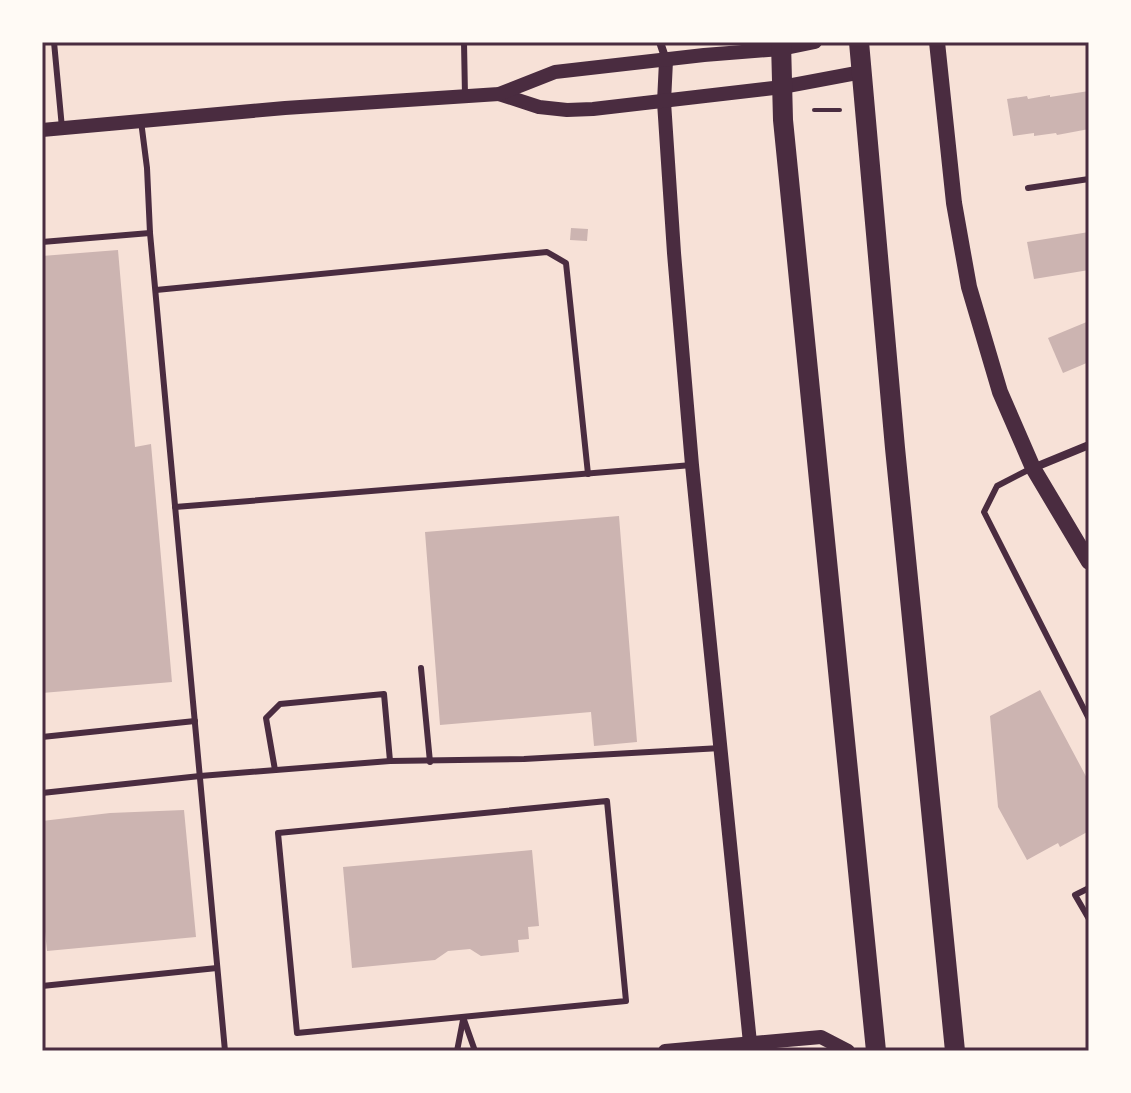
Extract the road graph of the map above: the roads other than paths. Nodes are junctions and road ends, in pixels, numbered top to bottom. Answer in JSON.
{"nodes":[{"id":1,"x":54,"y":42,"type":"edge"},
{"id":2,"x":464,"y":42,"type":"edge"},
{"id":3,"x":660,"y":42,"type":"edge"},
{"id":4,"x":815,"y":42,"type":"edge"},
{"id":5,"x":859,"y":42,"type":"edge"},
{"id":6,"x":937,"y":42,"type":"edge"},
{"id":7,"x":781,"y":46,"type":"edge"},
{"id":8,"x":666,"y":61,"type":"junction"},
{"id":9,"x":862,"y":72,"type":"junction"},
{"id":10,"x":782,"y":87,"type":"junction"},
{"id":11,"x":499,"y":94,"type":"junction"},
{"id":12,"x":465,"y":96,"type":"junction"},
{"id":13,"x":664,"y":102,"type":"junction"},
{"id":14,"x":141,"y":121,"type":"junction"},
{"id":15,"x":62,"y":128,"type":"junction"},
{"id":16,"x":42,"y":130,"type":"edge"},
{"id":17,"x":1089,"y":179,"type":"edge"},
{"id":18,"x":1028,"y":188,"type":"dead end"},
{"id":19,"x":150,"y":233,"type":"junction"},
{"id":20,"x":42,"y":242,"type":"edge"},
{"id":21,"x":156,"y":290,"type":"junction"},
{"id":22,"x":1089,"y":445,"type":"edge"},
{"id":23,"x":692,"y":465,"type":"junction"},
{"id":24,"x":1033,"y":468,"type":"junction"},
{"id":25,"x":588,"y":474,"type":"junction"},
{"id":26,"x":175,"y":507,"type":"junction"},
{"id":27,"x":1089,"y":562,"type":"edge"},
{"id":28,"x":421,"y":668,"type":"dead end"},
{"id":29,"x":1089,"y":719,"type":"edge"},
{"id":30,"x":195,"y":721,"type":"junction"},
{"id":31,"x":42,"y":737,"type":"edge"},
{"id":32,"x":721,"y":748,"type":"junction"},
{"id":33,"x":390,"y":761,"type":"junction"},
{"id":34,"x":430,"y":762,"type":"junction"},
{"id":35,"x":275,"y":770,"type":"junction"},
{"id":36,"x":200,"y":776,"type":"junction"},
{"id":37,"x":42,"y":793,"type":"edge"},
{"id":38,"x":1089,"y":888,"type":"edge"},
{"id":39,"x":1089,"y":919,"type":"edge"},
{"id":40,"x":217,"y":968,"type":"junction"},
{"id":41,"x":42,"y":986,"type":"edge"},
{"id":42,"x":463,"y":1017,"type":"junction"},
{"id":43,"x":750,"y":1043,"type":"junction"},
{"id":44,"x":225,"y":1051,"type":"edge"},
{"id":45,"x":457,"y":1051,"type":"edge"},
{"id":46,"x":475,"y":1051,"type":"edge"},
{"id":47,"x":665,"y":1051,"type":"edge"},
{"id":48,"x":848,"y":1051,"type":"edge"},
{"id":49,"x":876,"y":1051,"type":"edge"},
{"id":50,"x":955,"y":1051,"type":"edge"}],
"edges":[{"from":1,"to":15,"type":"lane"},
{"from":2,"to":12,"type":"lane"},
{"from":3,"to":8,"type":"street"},
{"from":4,"to":7,"type":"street"},
{"from":5,"to":9,"type":"highway"},
{"from":6,"to":24,"type":"main road"},
{"from":7,"to":8,"type":"street"},
{"from":7,"to":10,"type":"highway"},
{"from":8,"to":11,"type":"street"},
{"from":8,"to":13,"type":"street"},
{"from":9,"to":10,"type":"street"},
{"from":9,"to":50,"type":"highway"},
{"from":10,"to":13,"type":"street"},
{"from":10,"to":49,"type":"highway"},
{"from":11,"to":12,"type":"street"},
{"from":11,"to":13,"type":"street"},
{"from":12,"to":14,"type":"street"},
{"from":13,"to":23,"type":"street"},
{"from":14,"to":15,"type":"street"},
{"from":14,"to":19,"type":"lane"},
{"from":15,"to":16,"type":"street"},
{"from":17,"to":18,"type":"lane"},
{"from":19,"to":20,"type":"lane"},
{"from":19,"to":21,"type":"lane"},
{"from":21,"to":25,"type":"lane"},
{"from":21,"to":26,"type":"lane"},
{"from":22,"to":24,"type":"street"},
{"from":23,"to":25,"type":"lane"},
{"from":23,"to":32,"type":"street"},
{"from":24,"to":27,"type":"main road"},
{"from":24,"to":29,"type":"lane"},
{"from":25,"to":26,"type":"lane"},
{"from":26,"to":30,"type":"lane"},
{"from":28,"to":34,"type":"lane"},
{"from":30,"to":31,"type":"lane"},
{"from":30,"to":36,"type":"lane"},
{"from":32,"to":34,"type":"lane"},
{"from":32,"to":43,"type":"street"},
{"from":33,"to":34,"type":"lane"},
{"from":33,"to":35,"type":"lane"},
{"from":33,"to":35,"type":"lane"},
{"from":35,"to":36,"type":"lane"},
{"from":36,"to":37,"type":"lane"},
{"from":36,"to":40,"type":"lane"},
{"from":38,"to":39,"type":"lane"},
{"from":40,"to":41,"type":"lane"},
{"from":40,"to":44,"type":"lane"},
{"from":42,"to":42,"type":"lane"},
{"from":42,"to":45,"type":"lane"},
{"from":42,"to":46,"type":"lane"},
{"from":43,"to":47,"type":"street"},
{"from":43,"to":48,"type":"street"}]}
